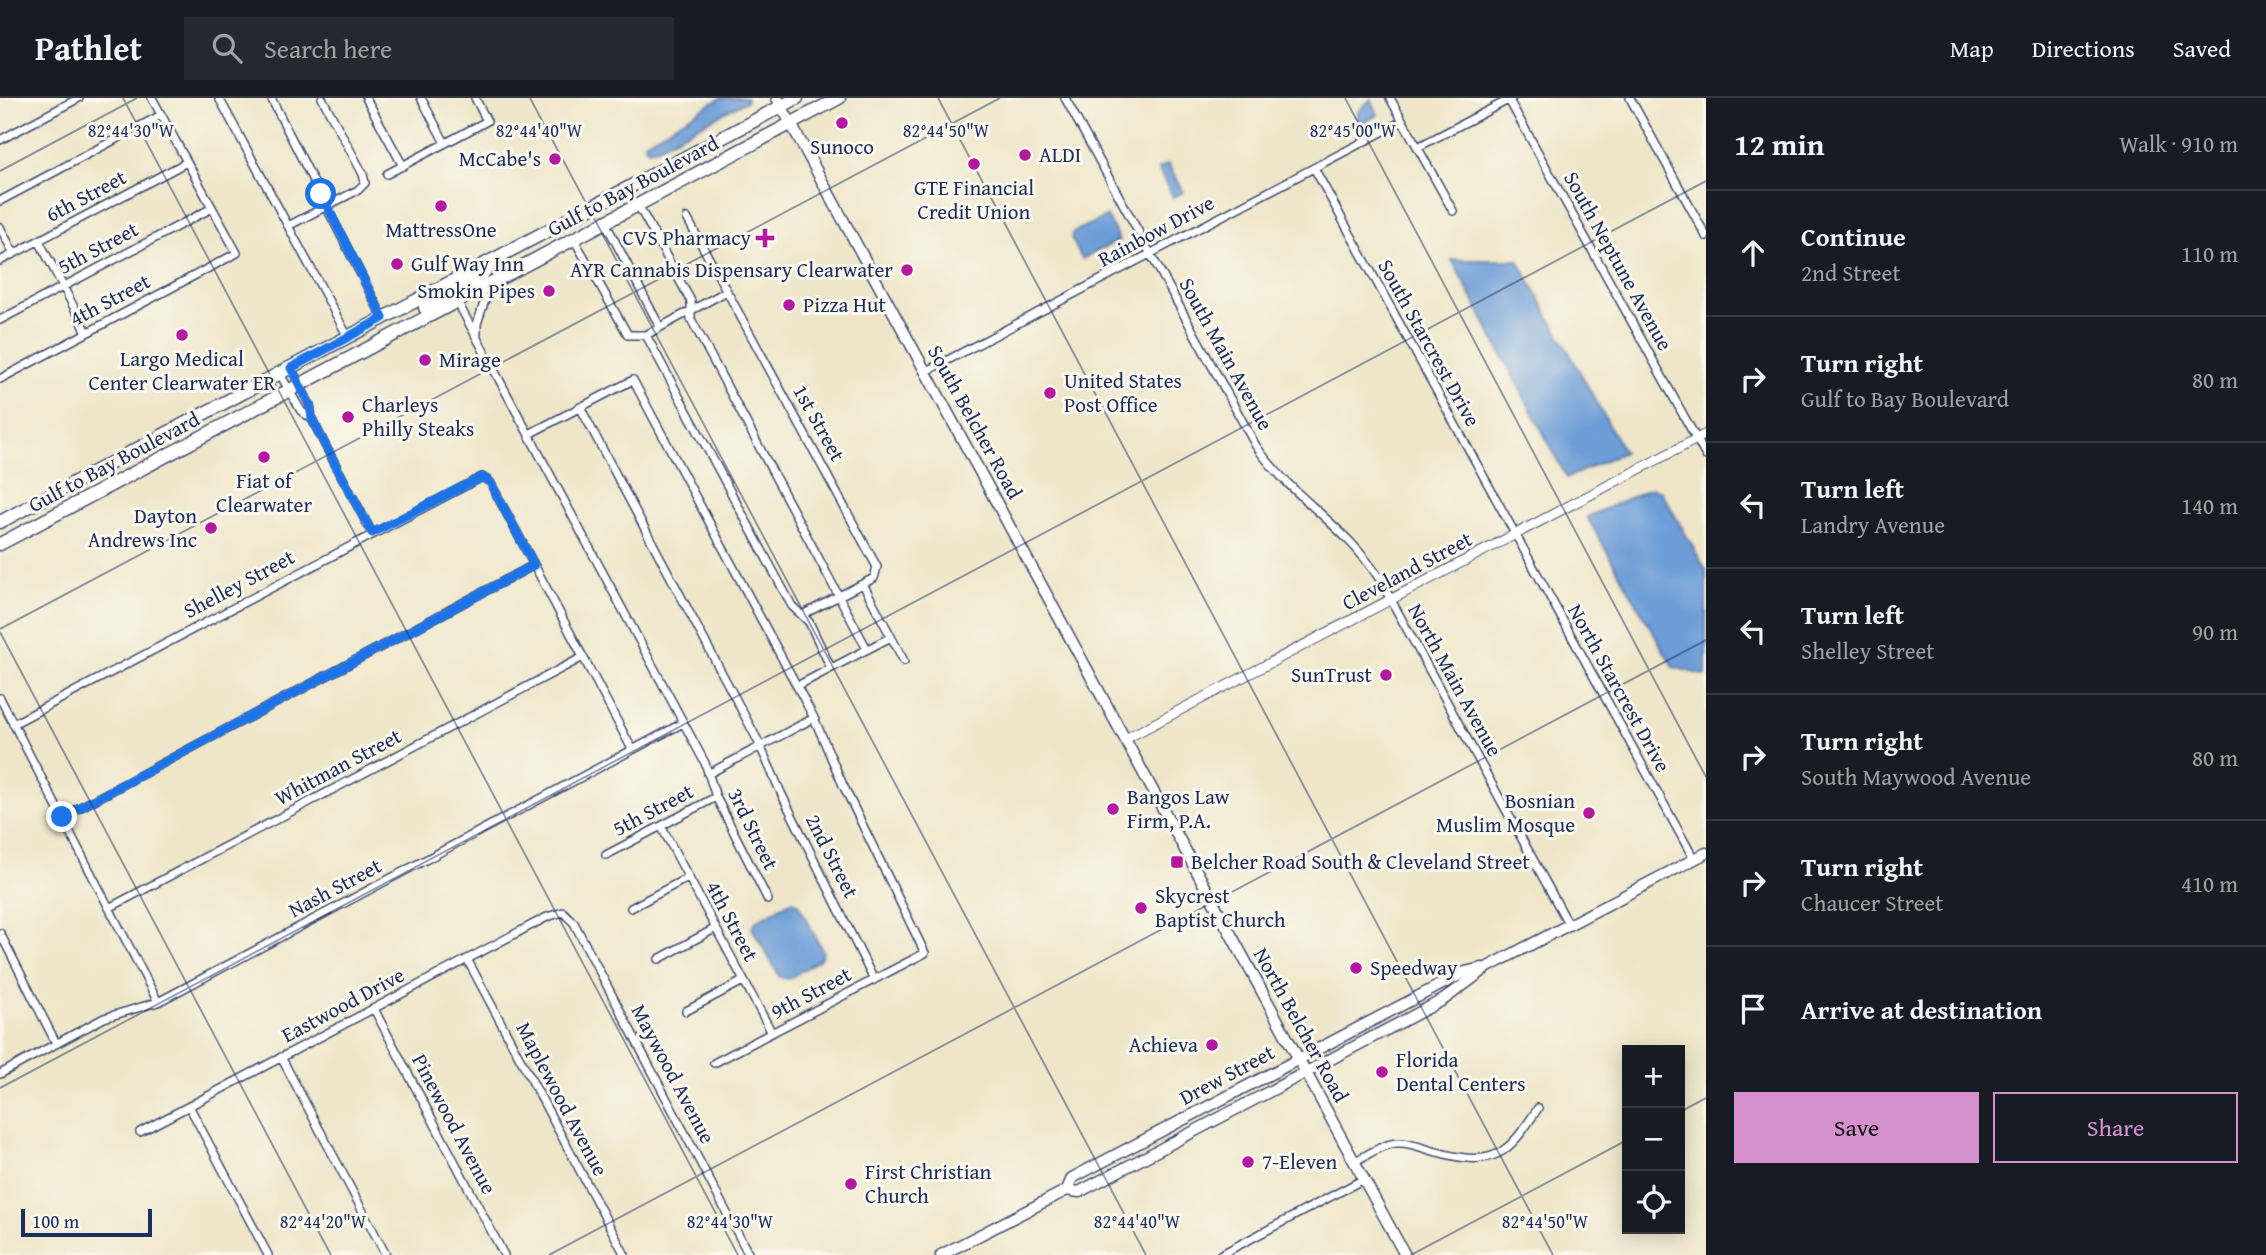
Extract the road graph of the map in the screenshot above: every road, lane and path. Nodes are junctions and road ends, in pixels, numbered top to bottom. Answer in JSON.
{"nodes":[{"id":1,"x":79,"y":98,"type":"edge"},
{"id":2,"x":152,"y":98,"type":"edge"},
{"id":3,"x":219,"y":98,"type":"edge"},
{"id":4,"x":271,"y":98,"type":"edge"},
{"id":5,"x":322,"y":98,"type":"edge"},
{"id":6,"x":366,"y":98,"type":"edge"},
{"id":7,"x":421,"y":98,"type":"edge"},
{"id":8,"x":475,"y":98,"type":"edge"},
{"id":9,"x":797,"y":98,"type":"edge"},
{"id":10,"x":839,"y":98,"type":"edge"},
{"id":11,"x":1065,"y":98,"type":"edge"},
{"id":12,"x":1390,"y":98,"type":"edge"},
{"id":13,"x":1630,"y":98,"type":"edge"},
{"id":14,"x":1511,"y":99,"type":"edge"},
{"id":15,"x":779,"y":102,"type":"edge"},
{"id":16,"x":161,"y":115,"type":"junction"},
{"id":17,"x":1403,"y":121,"type":"junction"},
{"id":18,"x":790,"y":123,"type":"junction"},
{"id":19,"x":0,"y":140,"type":"edge"},
{"id":20,"x":445,"y":143,"type":"junction"},
{"id":21,"x":1418,"y":147,"type":"junction"},
{"id":22,"x":187,"y":162,"type":"junction"},
{"id":23,"x":403,"y":166,"type":"junction"},
{"id":24,"x":1314,"y":168,"type":"junction"},
{"id":25,"x":387,"y":174,"type":"dead end"},
{"id":26,"x":0,"y":201,"type":"edge"},
{"id":27,"x":638,"y":205,"type":"junction"},
{"id":28,"x":326,"y":206,"type":"junction"},
{"id":29,"x":212,"y":208,"type":"junction"},
{"id":30,"x":1453,"y":211,"type":"dead end"},
{"id":31,"x":687,"y":218,"type":"dead end"},
{"id":32,"x":605,"y":222,"type":"junction"},
{"id":33,"x":288,"y":226,"type":"junction"},
{"id":34,"x":0,"y":227,"type":"edge"},
{"id":35,"x":1706,"y":236,"type":"edge"},
{"id":36,"x":573,"y":239,"type":"junction"},
{"id":37,"x":39,"y":241,"type":"junction"},
{"id":38,"x":14,"y":254,"type":"junction"},
{"id":39,"x":1150,"y":254,"type":"junction"},
{"id":40,"x":493,"y":260,"type":"junction"},
{"id":41,"x":0,"y":261,"type":"edge"},
{"id":42,"x":63,"y":286,"type":"junction"},
{"id":43,"x":479,"y":289,"type":"junction"},
{"id":44,"x":727,"y":290,"type":"junction"},
{"id":45,"x":457,"y":301,"type":"junction"},
{"id":46,"x":691,"y":310,"type":"junction"},
{"id":47,"x":383,"y":318,"type":"junction"},
{"id":48,"x":0,"y":320,"type":"edge"},
{"id":49,"x":660,"y":327,"type":"junction"},
{"id":50,"x":403,"y":330,"type":"junction"},
{"id":51,"x":87,"y":332,"type":"junction"},
{"id":52,"x":646,"y":335,"type":"junction"},
{"id":53,"x":477,"y":336,"type":"junction"},
{"id":54,"x":348,"y":337,"type":"junction"},
{"id":55,"x":285,"y":371,"type":"junction"},
{"id":56,"x":925,"y":372,"type":"junction"},
{"id":57,"x":0,"y":379,"type":"edge"},
{"id":58,"x":294,"y":387,"type":"junction"},
{"id":59,"x":580,"y":407,"type":"junction"},
{"id":60,"x":312,"y":419,"type":"junction"},
{"id":61,"x":529,"y":434,"type":"junction"},
{"id":62,"x":1706,"y":434,"type":"edge"},
{"id":63,"x":1696,"y":439,"type":"junction"},
{"id":64,"x":1706,"y":456,"type":"edge"},
{"id":65,"x":0,"y":522,"type":"edge"},
{"id":66,"x":372,"y":533,"type":"junction"},
{"id":67,"x":1514,"y":534,"type":"junction"},
{"id":68,"x":0,"y":544,"type":"edge"},
{"id":69,"x":534,"y":565,"type":"junction"},
{"id":70,"x":863,"y":584,"type":"junction"},
{"id":71,"x":839,"y":596,"type":"junction"},
{"id":72,"x":1391,"y":599,"type":"junction"},
{"id":73,"x":802,"y":615,"type":"junction"},
{"id":74,"x":891,"y":637,"type":"junction"},
{"id":75,"x":867,"y":649,"type":"junction"},
{"id":76,"x":583,"y":657,"type":"junction"},
{"id":77,"x":904,"y":661,"type":"dead end"},
{"id":78,"x":831,"y":668,"type":"junction"},
{"id":79,"x":797,"y":686,"type":"junction"},
{"id":80,"x":0,"y":698,"type":"edge"},
{"id":81,"x":814,"y":718,"type":"junction"},
{"id":82,"x":683,"y":723,"type":"junction"},
{"id":83,"x":13,"y":724,"type":"junction"},
{"id":84,"x":1125,"y":739,"type":"junction"},
{"id":85,"x":760,"y":746,"type":"junction"},
{"id":86,"x":632,"y":749,"type":"junction"},
{"id":87,"x":708,"y":774,"type":"junction"},
{"id":88,"x":716,"y":797,"type":"junction"},
{"id":89,"x":62,"y":817,"type":"junction"},
{"id":90,"x":661,"y":826,"type":"junction"},
{"id":91,"x":1706,"y":853,"type":"edge"},
{"id":92,"x":606,"y":855,"type":"dead end"},
{"id":93,"x":1694,"y":859,"type":"junction"},
{"id":94,"x":689,"y":877,"type":"junction"},
{"id":95,"x":768,"y":900,"type":"dead end"},
{"id":96,"x":109,"y":908,"type":"junction"},
{"id":97,"x":631,"y":908,"type":"dead end"},
{"id":98,"x":563,"y":912,"type":"joint"},
{"id":99,"x":1569,"y":925,"type":"junction"},
{"id":100,"x":716,"y":928,"type":"junction"},
{"id":101,"x":0,"y":933,"type":"edge"},
{"id":102,"x":467,"y":959,"type":"junction"},
{"id":103,"x":659,"y":959,"type":"dead end"},
{"id":104,"x":1488,"y":967,"type":"junction"},
{"id":105,"x":874,"y":980,"type":"junction"},
{"id":106,"x":743,"y":981,"type":"junction"},
{"id":107,"x":158,"y":1002,"type":"junction"},
{"id":108,"x":374,"y":1009,"type":"junction"},
{"id":109,"x":686,"y":1011,"type":"dead end"},
{"id":110,"x":772,"y":1033,"type":"junction"},
{"id":111,"x":56,"y":1043,"type":"junction"},
{"id":112,"x":281,"y":1058,"type":"junction"},
{"id":113,"x":1298,"y":1059,"type":"junction"},
{"id":114,"x":714,"y":1063,"type":"dead end"},
{"id":115,"x":1305,"y":1072,"type":"junction"},
{"id":116,"x":0,"y":1074,"type":"edge"},
{"id":117,"x":189,"y":1106,"type":"junction"},
{"id":118,"x":1538,"y":1108,"type":"dead end"},
{"id":119,"x":140,"y":1132,"type":"dead end"},
{"id":120,"x":1354,"y":1161,"type":"junction"},
{"id":121,"x":1364,"y":1179,"type":"junction"},
{"id":122,"x":1067,"y":1190,"type":"junction"},
{"id":123,"x":268,"y":1255,"type":"edge"},
{"id":124,"x":386,"y":1255,"type":"edge"},
{"id":125,"x":504,"y":1255,"type":"edge"},
{"id":126,"x":625,"y":1255,"type":"edge"},
{"id":127,"x":750,"y":1255,"type":"edge"},
{"id":128,"x":941,"y":1255,"type":"edge"},
{"id":129,"x":1220,"y":1255,"type":"edge"},
{"id":130,"x":1405,"y":1255,"type":"edge"}],
"edges":[{"from":1,"to":19,"type":"street"},
{"from":2,"to":16,"type":"street"},
{"from":3,"to":33,"type":"street"},
{"from":4,"to":28,"type":"street"},
{"from":5,"to":28,"type":"street"},
{"from":6,"to":23,"type":"street"},
{"from":7,"to":20,"type":"street"},
{"from":8,"to":20,"type":"street"},
{"from":9,"to":15,"type":"main road","name":"Gulf to Bay Boulevard"},
{"from":10,"to":18,"type":"main road","name":"Gulf to Bay Boulevard"},
{"from":11,"to":39,"type":"street","name":"South Main Avenue"},
{"from":12,"to":17,"type":"street"},
{"from":13,"to":35,"type":"street"},
{"from":14,"to":21,"type":"street"},
{"from":14,"to":63,"type":"street","name":"South Neptune Avenue"},
{"from":15,"to":18,"type":"main road","name":"South Belcher Road"},
{"from":15,"to":40,"type":"main road","name":"Gulf to Bay Boulevard"},
{"from":16,"to":22,"type":"street"},
{"from":16,"to":26,"type":"street"},
{"from":17,"to":21,"type":"street"},
{"from":17,"to":24,"type":"street","name":"Rainbow Drive"},
{"from":18,"to":27,"type":"main road","name":"Gulf to Bay Boulevard"},
{"from":18,"to":56,"type":"main road","name":"South Belcher Road"},
{"from":20,"to":23,"type":"street"},
{"from":21,"to":30,"type":"street"},
{"from":22,"to":29,"type":"street"},
{"from":22,"to":37,"type":"street","name":"6th Street"},
{"from":23,"to":25,"type":"street"},
{"from":24,"to":39,"type":"street","name":"Rainbow Drive"},
{"from":24,"to":67,"type":"street","name":"South Starcrest Drive"},
{"from":27,"to":32,"type":"main road","name":"Gulf to Bay Boulevard"},
{"from":27,"to":46,"type":"street"},
{"from":28,"to":33,"type":"street"},
{"from":28,"to":47,"type":"street"},
{"from":29,"to":42,"type":"street","name":"5th Street"},
{"from":29,"to":51,"type":"street","name":"4th Street"},
{"from":31,"to":44,"type":"street","name":"1st Street"},
{"from":32,"to":36,"type":"main road","name":"Gulf to Bay Boulevard"},
{"from":32,"to":49,"type":"street"},
{"from":33,"to":54,"type":"street"},
{"from":34,"to":38,"type":"street"},
{"from":36,"to":43,"type":"main road","name":"Gulf to Bay Boulevard"},
{"from":36,"to":52,"type":"street"},
{"from":37,"to":38,"type":"street","name":"6th Street"},
{"from":37,"to":42,"type":"street"},
{"from":38,"to":41,"type":"street","name":"6th Street"},
{"from":39,"to":56,"type":"street","name":"Rainbow Drive"},
{"from":39,"to":72,"type":"street","name":"South Main Avenue"},
{"from":40,"to":47,"type":"main road","name":"Gulf to Bay Boulevard"},
{"from":40,"to":50,"type":"main road"},
{"from":42,"to":48,"type":"street","name":"5th Street"},
{"from":42,"to":51,"type":"street"},
{"from":43,"to":45,"type":"main road","name":"Gulf to Bay Boulevard"},
{"from":43,"to":53,"type":"street"},
{"from":44,"to":46,"type":"street"},
{"from":44,"to":70,"type":"street","name":"1st Street"},
{"from":45,"to":50,"type":"main road","name":"Gulf to Bay Boulevard"},
{"from":45,"to":53,"type":"street","name":"3rd Street"},
{"from":46,"to":49,"type":"street"},
{"from":46,"to":71,"type":"street"},
{"from":47,"to":54,"type":"main road","name":"Gulf to Bay Boulevard"},
{"from":49,"to":52,"type":"street"},
{"from":50,"to":58,"type":"main road","name":"Gulf to Bay Boulevard"},
{"from":51,"to":57,"type":"street","name":"4th Street"},
{"from":52,"to":73,"type":"street"},
{"from":53,"to":61,"type":"street","name":"3rd Street"},
{"from":54,"to":55,"type":"main road","name":"Gulf to Bay Boulevard"},
{"from":55,"to":58,"type":"street"},
{"from":55,"to":58,"type":"street"},
{"from":55,"to":65,"type":"main road","name":"Gulf to Bay Boulevard"},
{"from":56,"to":84,"type":"main road","name":"South Belcher Road"},
{"from":58,"to":60,"type":"street"},
{"from":58,"to":60,"type":"street"},
{"from":58,"to":68,"type":"main road","name":"Gulf to Bay Boulevard"},
{"from":59,"to":61,"type":"street"},
{"from":59,"to":79,"type":"street"},
{"from":59,"to":85,"type":"street","name":"2nd Street"},
{"from":60,"to":66,"type":"street"},
{"from":61,"to":82,"type":"street","name":"3rd Street"},
{"from":62,"to":63,"type":"street","name":"Cleveland Street"},
{"from":63,"to":64,"type":"street","name":"South Neptune Avenue"},
{"from":63,"to":67,"type":"street","name":"Cleveland Street"},
{"from":66,"to":69,"type":"street","name":"Shelley Street"},
{"from":66,"to":83,"type":"street","name":"Shelley Street"},
{"from":67,"to":72,"type":"street","name":"Cleveland Street"},
{"from":67,"to":93,"type":"street","name":"North Starcrest Drive"},
{"from":69,"to":76,"type":"street"},
{"from":69,"to":89,"type":"street"},
{"from":70,"to":71,"type":"street"},
{"from":70,"to":74,"type":"street"},
{"from":71,"to":73,"type":"street"},
{"from":71,"to":75,"type":"street"},
{"from":72,"to":84,"type":"street","name":"Cleveland Street"},
{"from":72,"to":99,"type":"street","name":"North Main Avenue"},
{"from":73,"to":78,"type":"street"},
{"from":74,"to":75,"type":"street"},
{"from":74,"to":77,"type":"street"},
{"from":75,"to":78,"type":"street"},
{"from":76,"to":86,"type":"street"},
{"from":76,"to":96,"type":"street","name":"Whitman Street"},
{"from":78,"to":79,"type":"street"},
{"from":79,"to":81,"type":"street"},
{"from":80,"to":83,"type":"street"},
{"from":81,"to":85,"type":"street"},
{"from":81,"to":105,"type":"street","name":"9th Street"},
{"from":82,"to":86,"type":"street","name":"Nash Street"},
{"from":82,"to":87,"type":"street","name":"3rd Street"},
{"from":83,"to":89,"type":"street"},
{"from":84,"to":113,"type":"main road","name":"North Belcher Road"},
{"from":85,"to":87,"type":"street"},
{"from":85,"to":105,"type":"street","name":"2nd Street"},
{"from":86,"to":107,"type":"street","name":"Nash Street"},
{"from":87,"to":88,"type":"street","name":"3rd Street"},
{"from":88,"to":90,"type":"street","name":"5th Street"},
{"from":88,"to":95,"type":"street","name":"3rd Street"},
{"from":89,"to":96,"type":"street"},
{"from":90,"to":92,"type":"street","name":"5th Street"},
{"from":90,"to":94,"type":"street","name":"4th Street"},
{"from":91,"to":93,"type":"main road","name":"Drew Street"},
{"from":93,"to":99,"type":"main road","name":"Drew Street"},
{"from":94,"to":97,"type":"street"},
{"from":94,"to":100,"type":"street","name":"4th Street"},
{"from":96,"to":107,"type":"street"},
{"from":98,"to":102,"type":"street","name":"Eastwood Drive"},
{"from":98,"to":127,"type":"street","name":"Maywood Avenue"},
{"from":99,"to":104,"type":"main road","name":"Drew Street"},
{"from":100,"to":103,"type":"street"},
{"from":100,"to":106,"type":"street","name":"4th Street"},
{"from":101,"to":111,"type":"street"},
{"from":102,"to":108,"type":"street","name":"Eastwood Drive"},
{"from":102,"to":126,"type":"street","name":"Maplewood Avenue"},
{"from":104,"to":113,"type":"main road","name":"Drew Street"},
{"from":104,"to":115,"type":"main road","name":"Drew Street"},
{"from":105,"to":110,"type":"street","name":"9th Street"},
{"from":106,"to":109,"type":"street"},
{"from":106,"to":110,"type":"street","name":"4th Street"},
{"from":107,"to":111,"type":"street","name":"Nash Street"},
{"from":108,"to":112,"type":"street","name":"Eastwood Drive"},
{"from":108,"to":125,"type":"street","name":"Pinewood Avenue"},
{"from":110,"to":114,"type":"street","name":"9th Street"},
{"from":111,"to":116,"type":"street","name":"Nash Street"},
{"from":112,"to":117,"type":"street","name":"Eastwood Drive"},
{"from":112,"to":124,"type":"street"},
{"from":113,"to":115,"type":"main road","name":"North Belcher Road"},
{"from":113,"to":122,"type":"main road","name":"Drew Street"},
{"from":115,"to":120,"type":"main road","name":"North Belcher Road"},
{"from":115,"to":122,"type":"main road","name":"Drew Street"},
{"from":117,"to":119,"type":"street","name":"Eastwood Drive"},
{"from":117,"to":123,"type":"street"},
{"from":118,"to":120,"type":"street"},
{"from":120,"to":121,"type":"main road","name":"North Belcher Road"},
{"from":121,"to":129,"type":"street"},
{"from":121,"to":130,"type":"main road","name":"North Belcher Road"},
{"from":122,"to":128,"type":"main road","name":"Drew Street"}]}
